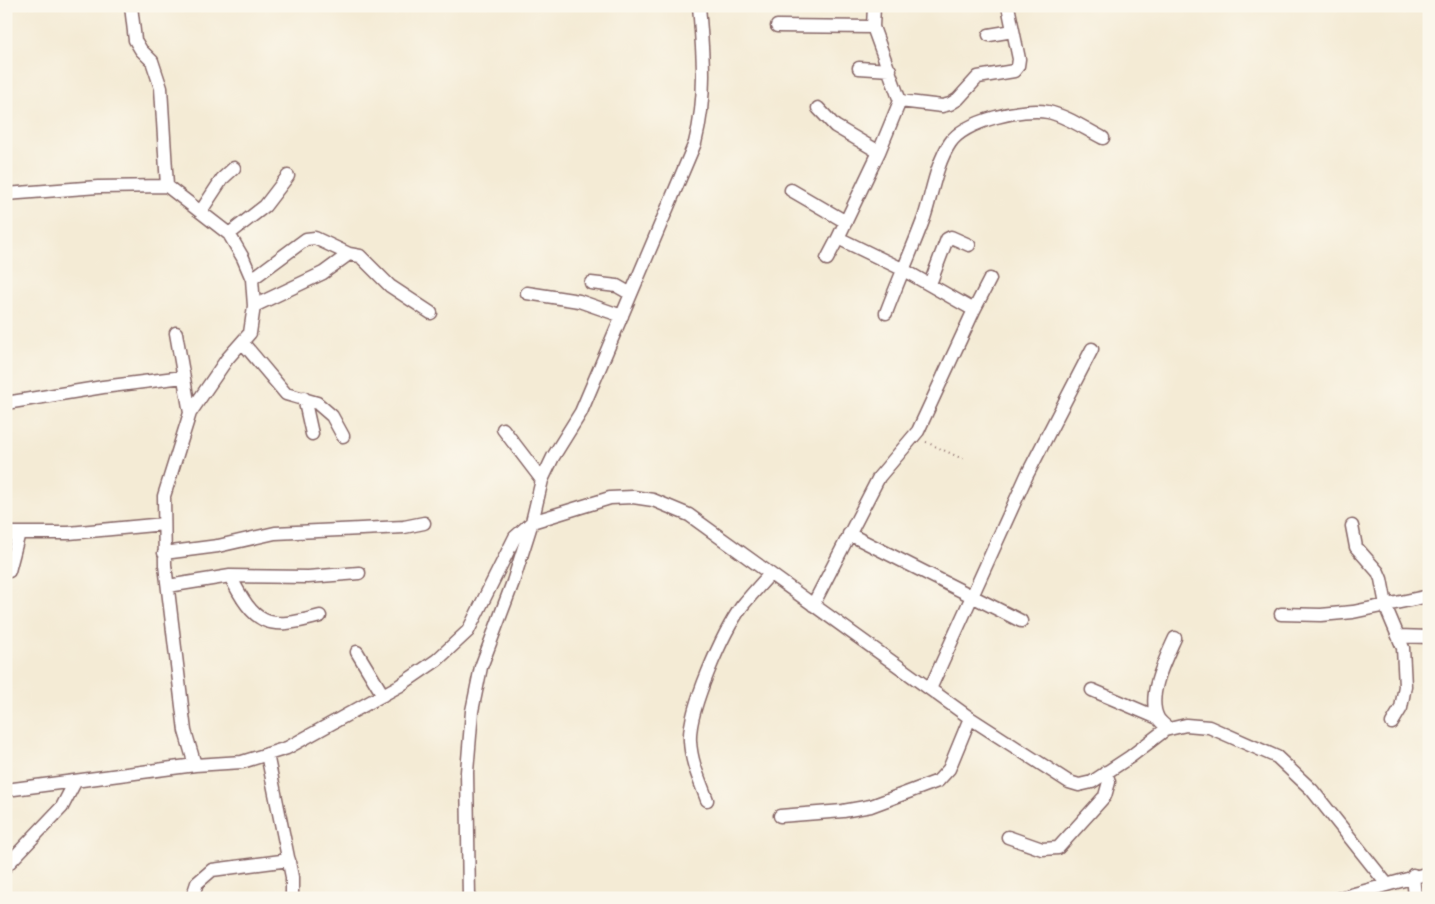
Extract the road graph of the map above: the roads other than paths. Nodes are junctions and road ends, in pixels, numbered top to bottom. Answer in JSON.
{"nodes":[{"id":1,"x":131,"y":6,"type":"edge"},
{"id":2,"x":699,"y":6,"type":"edge"},
{"id":3,"x":874,"y":6,"type":"edge"},
{"id":4,"x":1008,"y":6,"type":"edge"},
{"id":5,"x":777,"y":26,"type":"dead end"},
{"id":6,"x":873,"y":27,"type":"junction"},
{"id":7,"x":1013,"y":31,"type":"junction"},
{"id":8,"x":989,"y":35,"type":"dead end"},
{"id":9,"x":859,"y":68,"type":"dead end"},
{"id":10,"x":890,"y":70,"type":"junction"},
{"id":11,"x":900,"y":101,"type":"junction"},
{"id":12,"x":818,"y":108,"type":"dead end"},
{"id":13,"x":1102,"y":138,"type":"dead end"},
{"id":14,"x":879,"y":152,"type":"junction"},
{"id":15,"x":234,"y":168,"type":"dead end"},
{"id":16,"x":288,"y":176,"type":"dead end"},
{"id":17,"x":166,"y":186,"type":"junction"},
{"id":18,"x":791,"y":190,"type":"dead end"},
{"id":19,"x":6,"y":194,"type":"edge"},
{"id":20,"x":201,"y":211,"type":"junction"},
{"id":21,"x":846,"y":222,"type":"junction"},
{"id":22,"x":229,"y":234,"type":"junction"},
{"id":23,"x":838,"y":238,"type":"junction"},
{"id":24,"x":969,"y":245,"type":"dead end"},
{"id":25,"x":349,"y":254,"type":"junction"},
{"id":26,"x":827,"y":259,"type":"dead end"},
{"id":27,"x":902,"y":269,"type":"junction"},
{"id":28,"x":252,"y":279,"type":"junction"},
{"id":29,"x":990,"y":279,"type":"dead end"},
{"id":30,"x":590,"y":284,"type":"dead end"},
{"id":31,"x":930,"y":284,"type":"junction"},
{"id":32,"x":527,"y":293,"type":"dead end"},
{"id":33,"x":631,"y":294,"type":"junction"},
{"id":34,"x":254,"y":306,"type":"junction"},
{"id":35,"x":974,"y":310,"type":"junction"},
{"id":36,"x":431,"y":313,"type":"dead end"},
{"id":37,"x":886,"y":313,"type":"dead end"},
{"id":38,"x":622,"y":316,"type":"junction"},
{"id":39,"x":176,"y":333,"type":"dead end"},
{"id":40,"x":242,"y":343,"type":"junction"},
{"id":41,"x":1092,"y":350,"type":"dead end"},
{"id":42,"x":183,"y":377,"type":"junction"},
{"id":43,"x":304,"y":398,"type":"junction"},
{"id":44,"x":6,"y":403,"type":"edge"},
{"id":45,"x":190,"y":413,"type":"junction"},
{"id":46,"x":502,"y":429,"type":"dead end"},
{"id":47,"x":312,"y":434,"type":"dead end"},
{"id":48,"x":343,"y":436,"type":"dead end"},
{"id":49,"x":542,"y":480,"type":"junction"},
{"id":50,"x":532,"y":522,"type":"junction"},
{"id":51,"x":424,"y":523,"type":"dead end"},
{"id":52,"x":164,"y":524,"type":"junction"},
{"id":53,"x":1352,"y":526,"type":"dead end"},
{"id":54,"x":12,"y":533,"type":"edge"},
{"id":55,"x":849,"y":534,"type":"junction"},
{"id":56,"x":164,"y":553,"type":"junction"},
{"id":57,"x":9,"y":571,"type":"dead end"},
{"id":58,"x":359,"y":573,"type":"dead end"},
{"id":59,"x":770,"y":574,"type":"junction"},
{"id":60,"x":230,"y":576,"type":"junction"},
{"id":61,"x":168,"y":586,"type":"junction"},
{"id":62,"x":1429,"y":596,"type":"edge"},
{"id":63,"x":973,"y":597,"type":"junction"},
{"id":64,"x":813,"y":605,"type":"junction"},
{"id":65,"x":1386,"y":605,"type":"junction"},
{"id":66,"x":1281,"y":614,"type":"dead end"},
{"id":67,"x":320,"y":616,"type":"dead end"},
{"id":68,"x":1021,"y":620,"type":"dead end"},
{"id":69,"x":1398,"y":636,"type":"junction"},
{"id":70,"x":1429,"y":637,"type":"edge"},
{"id":71,"x":1175,"y":638,"type":"dead end"},
{"id":72,"x":357,"y":652,"type":"dead end"},
{"id":73,"x":930,"y":690,"type":"junction"},
{"id":74,"x":1092,"y":690,"type":"dead end"},
{"id":75,"x":383,"y":695,"type":"junction"},
{"id":76,"x":970,"y":718,"type":"junction"},
{"id":77,"x":1158,"y":718,"type":"junction"},
{"id":78,"x":1392,"y":723,"type":"dead end"},
{"id":79,"x":1169,"y":729,"type":"junction"},
{"id":80,"x":267,"y":754,"type":"junction"},
{"id":81,"x":195,"y":765,"type":"junction"},
{"id":82,"x":1106,"y":772,"type":"junction"},
{"id":83,"x":75,"y":782,"type":"junction"},
{"id":84,"x":6,"y":790,"type":"edge"},
{"id":85,"x":707,"y":800,"type":"dead end"},
{"id":86,"x":780,"y":816,"type":"dead end"},
{"id":87,"x":1008,"y":837,"type":"dead end"},
{"id":88,"x":289,"y":860,"type":"junction"},
{"id":89,"x":6,"y":866,"type":"edge"},
{"id":90,"x":1429,"y":873,"type":"edge"},
{"id":91,"x":1413,"y":876,"type":"junction"},
{"id":92,"x":1386,"y":883,"type":"junction"},
{"id":93,"x":192,"y":898,"type":"edge"},
{"id":94,"x":292,"y":898,"type":"edge"},
{"id":95,"x":469,"y":898,"type":"edge"},
{"id":96,"x":1340,"y":898,"type":"edge"},
{"id":97,"x":1415,"y":898,"type":"edge"}],
"edges":[{"from":1,"to":17,"type":"street"},
{"from":2,"to":33,"type":"street"},
{"from":3,"to":6,"type":"street"},
{"from":4,"to":7,"type":"street"},
{"from":5,"to":6,"type":"street"},
{"from":6,"to":10,"type":"street"},
{"from":7,"to":8,"type":"street"},
{"from":7,"to":11,"type":"street"},
{"from":9,"to":10,"type":"street"},
{"from":10,"to":11,"type":"street"},
{"from":11,"to":14,"type":"street"},
{"from":12,"to":14,"type":"street"},
{"from":13,"to":27,"type":"street"},
{"from":14,"to":21,"type":"street"},
{"from":15,"to":20,"type":"street"},
{"from":16,"to":22,"type":"street"},
{"from":17,"to":19,"type":"street"},
{"from":17,"to":20,"type":"street"},
{"from":18,"to":21,"type":"street"},
{"from":20,"to":22,"type":"street"},
{"from":21,"to":23,"type":"street"},
{"from":22,"to":28,"type":"street"},
{"from":23,"to":26,"type":"street"},
{"from":23,"to":27,"type":"street"},
{"from":24,"to":31,"type":"street"},
{"from":25,"to":28,"type":"street"},
{"from":25,"to":34,"type":"street"},
{"from":25,"to":36,"type":"street"},
{"from":27,"to":31,"type":"street"},
{"from":27,"to":37,"type":"street"},
{"from":28,"to":34,"type":"street"},
{"from":29,"to":35,"type":"street"},
{"from":30,"to":33,"type":"street"},
{"from":31,"to":35,"type":"street"},
{"from":32,"to":38,"type":"street"},
{"from":33,"to":38,"type":"street"},
{"from":34,"to":40,"type":"street"},
{"from":35,"to":55,"type":"street"},
{"from":38,"to":49,"type":"street"},
{"from":39,"to":42,"type":"street"},
{"from":40,"to":43,"type":"street"},
{"from":40,"to":45,"type":"street"},
{"from":41,"to":63,"type":"street"},
{"from":42,"to":44,"type":"street"},
{"from":42,"to":45,"type":"street"},
{"from":43,"to":47,"type":"street"},
{"from":43,"to":48,"type":"street"},
{"from":45,"to":52,"type":"street"},
{"from":46,"to":49,"type":"street"},
{"from":49,"to":50,"type":"street"},
{"from":50,"to":59,"type":"street"},
{"from":50,"to":75,"type":"street"},
{"from":50,"to":95,"type":"street"},
{"from":51,"to":56,"type":"street"},
{"from":52,"to":54,"type":"street"},
{"from":52,"to":56,"type":"street"},
{"from":53,"to":65,"type":"street"},
{"from":54,"to":57,"type":"street"},
{"from":55,"to":63,"type":"street"},
{"from":55,"to":64,"type":"street"},
{"from":56,"to":61,"type":"street"},
{"from":58,"to":60,"type":"street"},
{"from":59,"to":64,"type":"street"},
{"from":59,"to":85,"type":"street"},
{"from":60,"to":61,"type":"street"},
{"from":60,"to":67,"type":"street"},
{"from":61,"to":81,"type":"street"},
{"from":62,"to":65,"type":"street"},
{"from":63,"to":68,"type":"street"},
{"from":63,"to":73,"type":"street"},
{"from":64,"to":73,"type":"street"},
{"from":65,"to":66,"type":"street"},
{"from":65,"to":69,"type":"street"},
{"from":69,"to":70,"type":"street"},
{"from":69,"to":78,"type":"street"},
{"from":71,"to":77,"type":"street"},
{"from":72,"to":75,"type":"street"},
{"from":73,"to":76,"type":"street"},
{"from":74,"to":77,"type":"street"},
{"from":75,"to":80,"type":"street"},
{"from":76,"to":82,"type":"street"},
{"from":76,"to":86,"type":"street"},
{"from":77,"to":79,"type":"street"},
{"from":79,"to":82,"type":"street"},
{"from":79,"to":92,"type":"street"},
{"from":80,"to":81,"type":"street"},
{"from":80,"to":88,"type":"street"},
{"from":81,"to":83,"type":"street"},
{"from":82,"to":87,"type":"street"},
{"from":83,"to":84,"type":"street"},
{"from":83,"to":89,"type":"street"},
{"from":88,"to":93,"type":"street"},
{"from":88,"to":94,"type":"street"},
{"from":90,"to":91,"type":"street"},
{"from":91,"to":92,"type":"street"},
{"from":91,"to":97,"type":"street"},
{"from":92,"to":96,"type":"street"}]}
